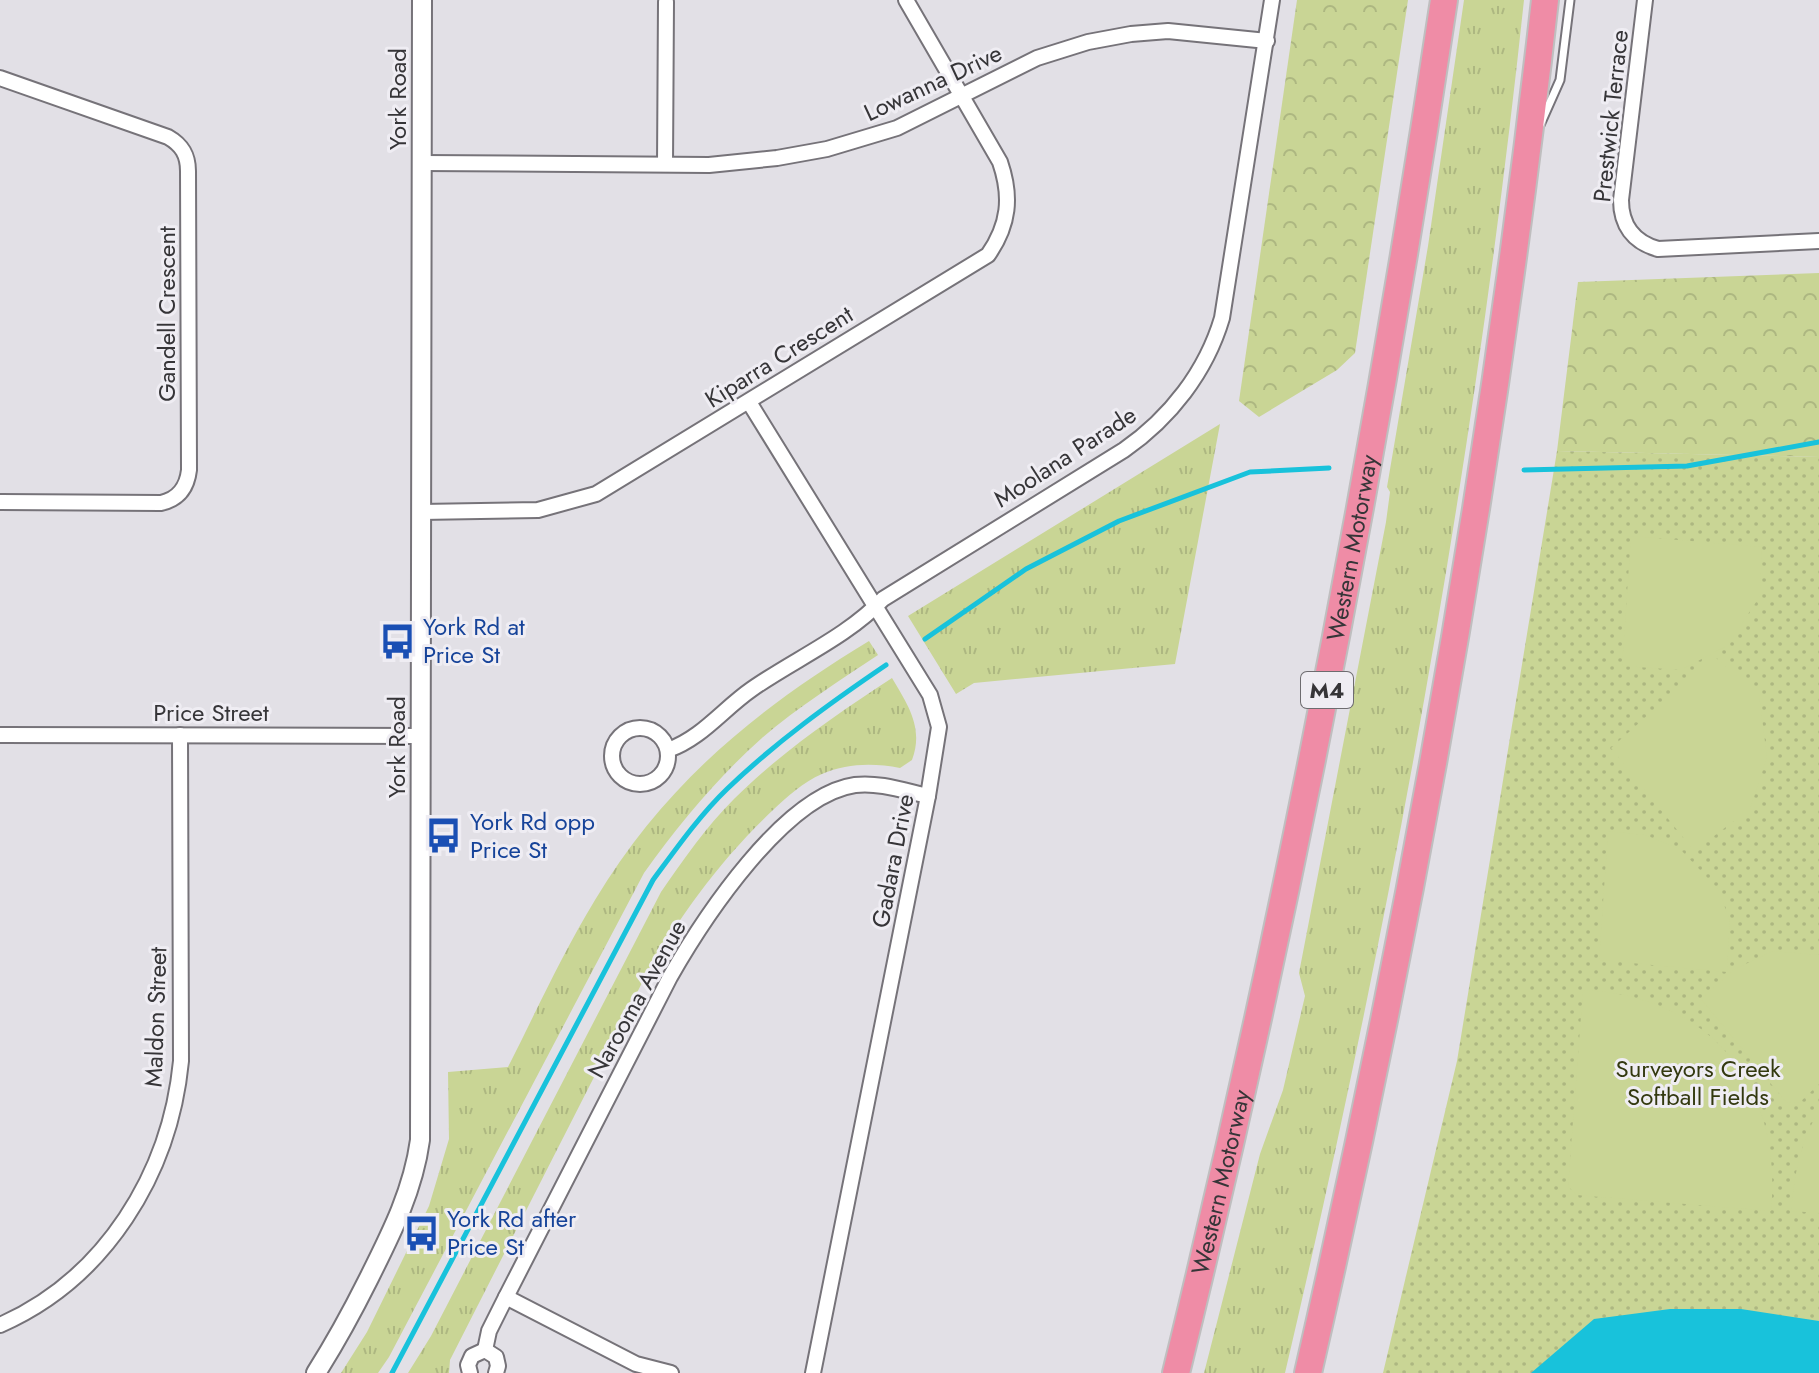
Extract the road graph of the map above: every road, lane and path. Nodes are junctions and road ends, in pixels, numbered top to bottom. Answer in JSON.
{"nodes":[{"id":1,"x":422,"y":0,"type":"edge"},
{"id":2,"x":906,"y":0,"type":"edge"},
{"id":3,"x":1272,"y":0,"type":"edge"},
{"id":4,"x":1444,"y":0,"type":"edge"},
{"id":5,"x":1545,"y":0,"type":"edge"},
{"id":6,"x":1570,"y":0,"type":"edge"},
{"id":7,"x":1645,"y":0,"type":"edge"},
{"id":8,"x":666,"y":1,"type":"edge"},
{"id":9,"x":1267,"y":41,"type":"junction"},
{"id":10,"x":0,"y":78,"type":"edge"},
{"id":11,"x":963,"y":97,"type":"junction"},
{"id":12,"x":1526,"y":152,"type":"junction"},
{"id":13,"x":422,"y":163,"type":"junction"},
{"id":14,"x":665,"y":164,"type":"junction"},
{"id":15,"x":1819,"y":241,"type":"edge"},
{"id":16,"x":749,"y":402,"type":"junction"},
{"id":17,"x":0,"y":502,"type":"edge"},
{"id":18,"x":421,"y":512,"type":"junction"},
{"id":19,"x":875,"y":608,"type":"junction"},
{"id":20,"x":0,"y":735,"type":"edge"},
{"id":21,"x":180,"y":735,"type":"junction"},
{"id":22,"x":421,"y":736,"type":"junction"},
{"id":23,"x":668,"y":750,"type":"junction"},
{"id":24,"x":928,"y":796,"type":"junction"},
{"id":25,"x":506,"y":1297,"type":"junction"},
{"id":26,"x":0,"y":1325,"type":"edge"},
{"id":27,"x":485,"y":1350,"type":"junction"},
{"id":28,"x":316,"y":1373,"type":"edge"},
{"id":29,"x":470,"y":1373,"type":"edge"},
{"id":30,"x":496,"y":1373,"type":"edge"},
{"id":31,"x":671,"y":1373,"type":"edge"},
{"id":32,"x":813,"y":1373,"type":"edge"},
{"id":33,"x":1176,"y":1373,"type":"edge"},
{"id":34,"x":1308,"y":1373,"type":"edge"}],
"edges":[{"from":1,"to":13,"type":"street","name":"York Road"},
{"from":2,"to":11,"type":"street","name":"Kiparra Crescent"},
{"from":3,"to":9,"type":"street","name":"Moolana Parade"},
{"from":4,"to":33,"type":"highway","name":"Western Motorway","number":"M4"},
{"from":5,"to":12,"type":"highway"},
{"from":6,"to":12,"type":"lane"},
{"from":7,"to":15,"type":"street","name":"Prestwick Terrace"},
{"from":8,"to":14,"type":"street"},
{"from":9,"to":11,"type":"street","name":"Lowanna Drive"},
{"from":9,"to":19,"type":"street","name":"Moolana Parade"},
{"from":10,"to":17,"type":"street","name":"Gandell Crescent"},
{"from":11,"to":14,"type":"street","name":"Lowanna Drive"},
{"from":11,"to":16,"type":"street","name":"Kiparra Crescent"},
{"from":12,"to":34,"type":"highway"},
{"from":13,"to":14,"type":"street","name":"Lowanna Drive"},
{"from":13,"to":18,"type":"street","name":"York Road"},
{"from":16,"to":18,"type":"street","name":"Kiparra Crescent"},
{"from":16,"to":19,"type":"street","name":"Gadara Drive"},
{"from":18,"to":22,"type":"street","name":"York Road"},
{"from":19,"to":23,"type":"street","name":"Moolana Parade"},
{"from":19,"to":24,"type":"street","name":"Gadara Drive"},
{"from":20,"to":21,"type":"street","name":"Price Street"},
{"from":21,"to":22,"type":"street","name":"Price Street"},
{"from":21,"to":26,"type":"street","name":"Maldon Street"},
{"from":22,"to":28,"type":"street","name":"York Road"},
{"from":23,"to":23,"type":"street"},
{"from":24,"to":25,"type":"street","name":"Narooma Avenue"},
{"from":24,"to":32,"type":"street","name":"Gadara Drive"},
{"from":25,"to":27,"type":"street","name":"Narooma Avenue"},
{"from":25,"to":31,"type":"street"},
{"from":27,"to":29,"type":"street","name":"Narooma Avenue"},
{"from":27,"to":30,"type":"street"}]}
